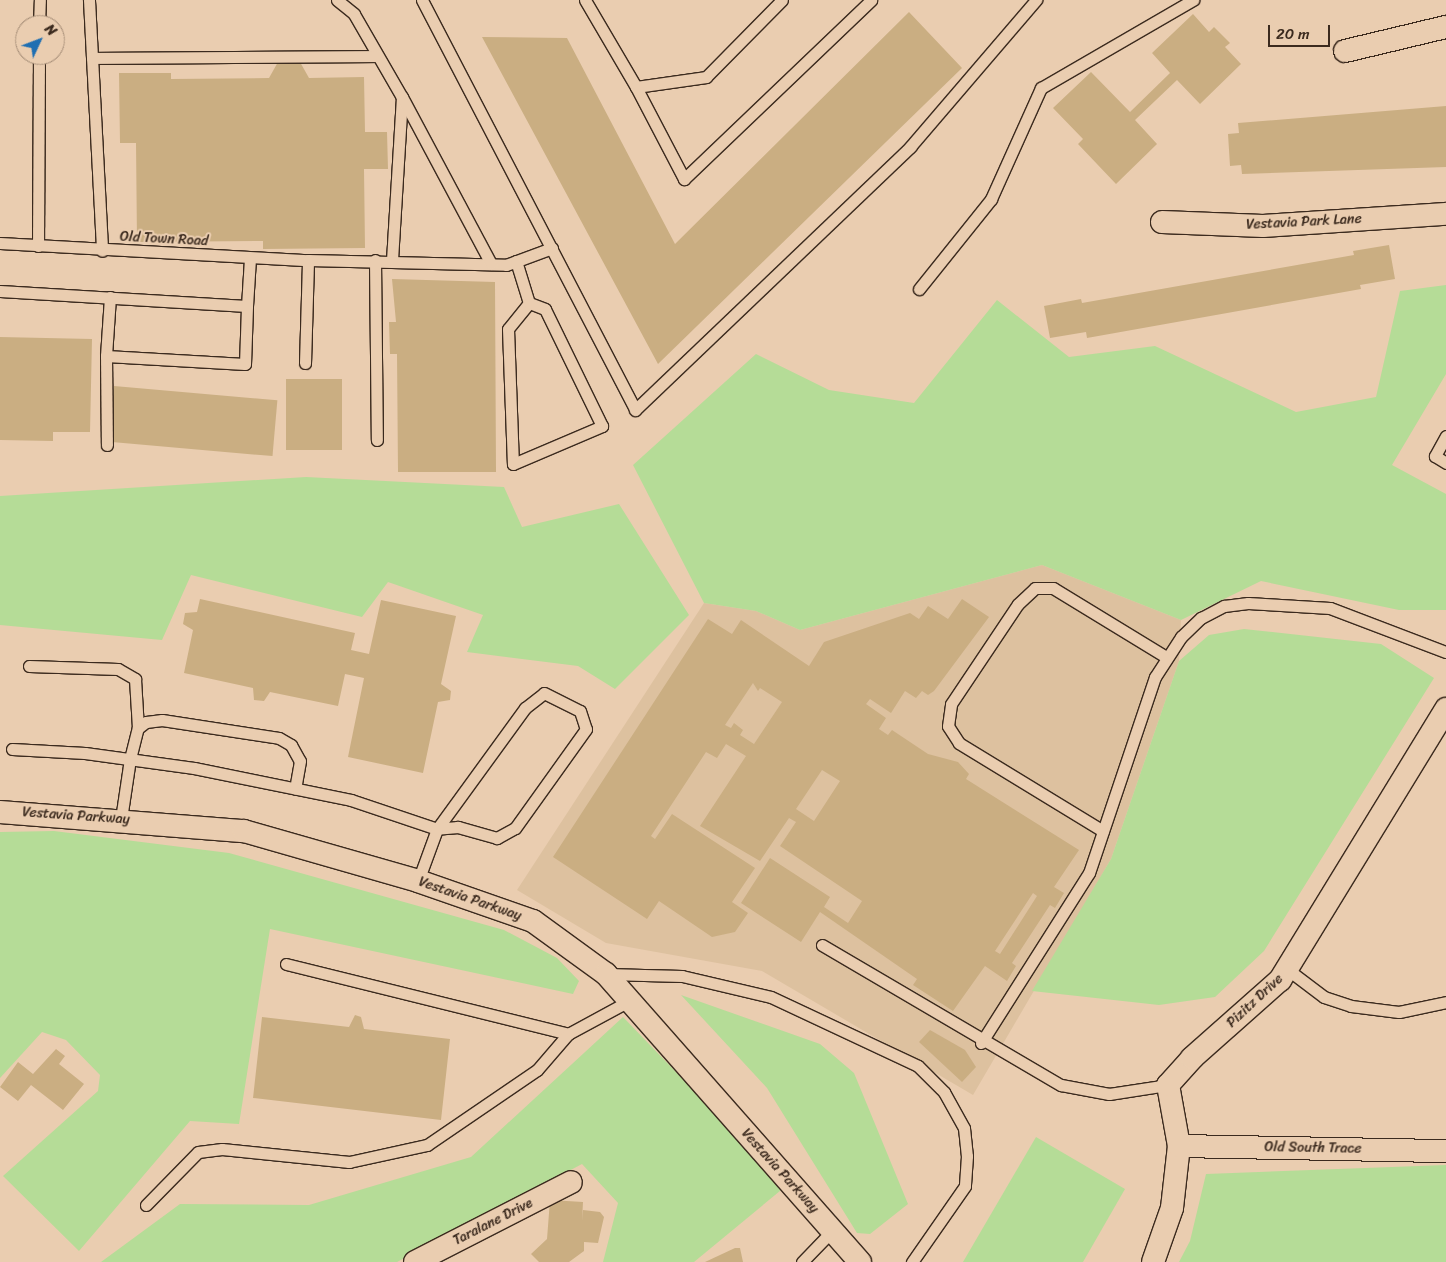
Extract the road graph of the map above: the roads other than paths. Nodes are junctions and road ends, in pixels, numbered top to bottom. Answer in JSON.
{"nodes":[{"id":1,"x":40,"y":0,"type":"edge"},
{"id":2,"x":89,"y":0,"type":"edge"},
{"id":3,"x":337,"y":0,"type":"edge"},
{"id":4,"x":422,"y":0,"type":"edge"},
{"id":5,"x":585,"y":0,"type":"edge"},
{"id":6,"x":782,"y":0,"type":"edge"},
{"id":7,"x":871,"y":0,"type":"edge"},
{"id":8,"x":1036,"y":0,"type":"edge"},
{"id":9,"x":1193,"y":0,"type":"edge"},
{"id":10,"x":39,"y":15,"type":"edge"},
{"id":11,"x":1446,"y":27,"type":"edge"},
{"id":12,"x":1346,"y":51,"type":"dead end"},
{"id":13,"x":376,"y":56,"type":"junction"},
{"id":14,"x":92,"y":58,"type":"junction"},
{"id":15,"x":39,"y":65,"type":"edge"},
{"id":16,"x":636,"y":87,"type":"junction"},
{"id":17,"x":402,"y":97,"type":"junction"},
{"id":18,"x":1446,"y":214,"type":"edge"},
{"id":19,"x":1162,"y":222,"type":"dead end"},
{"id":20,"x":0,"y":243,"type":"edge"},
{"id":21,"x":38,"y":246,"type":"junction"},
{"id":22,"x":552,"y":248,"type":"junction"},
{"id":23,"x":102,"y":251,"type":"junction"},
{"id":24,"x":250,"y":258,"type":"junction"},
{"id":25,"x":308,"y":260,"type":"junction"},
{"id":26,"x":375,"y":260,"type":"junction"},
{"id":27,"x":392,"y":260,"type":"junction"},
{"id":28,"x":516,"y":261,"type":"junction"},
{"id":29,"x":491,"y":264,"type":"junction"},
{"id":30,"x":919,"y":289,"type":"dead end"},
{"id":31,"x":0,"y":291,"type":"edge"},
{"id":32,"x":110,"y":297,"type":"junction"},
{"id":33,"x":530,"y":303,"type":"junction"},
{"id":34,"x":247,"y":306,"type":"junction"},
{"id":35,"x":106,"y":356,"type":"junction"},
{"id":36,"x":305,"y":363,"type":"dead end"},
{"id":37,"x":1446,"y":436,"type":"edge"},
{"id":38,"x":378,"y":440,"type":"dead end"},
{"id":39,"x":106,"y":445,"type":"dead end"},
{"id":40,"x":1446,"y":463,"type":"edge"},
{"id":41,"x":1446,"y":652,"type":"edge"},
{"id":42,"x":1166,"y":657,"type":"junction"},
{"id":43,"x":29,"y":666,"type":"dead end"},
{"id":44,"x":1446,"y":709,"type":"edge"},
{"id":45,"x":138,"y":728,"type":"junction"},
{"id":46,"x":12,"y":749,"type":"dead end"},
{"id":47,"x":130,"y":759,"type":"junction"},
{"id":48,"x":295,"y":789,"type":"junction"},
{"id":49,"x":0,"y":812,"type":"edge"},
{"id":50,"x":121,"y":819,"type":"junction"},
{"id":51,"x":437,"y":829,"type":"junction"},
{"id":52,"x":1103,"y":831,"type":"junction"},
{"id":53,"x":418,"y":881,"type":"junction"},
{"id":54,"x":822,"y":945,"type":"dead end"},
{"id":55,"x":286,"y":964,"type":"dead end"},
{"id":56,"x":1287,"y":969,"type":"junction"},
{"id":57,"x":606,"y":974,"type":"junction"},
{"id":58,"x":629,"y":1001,"type":"junction"},
{"id":59,"x":1446,"y":1002,"type":"edge"},
{"id":60,"x":568,"y":1034,"type":"junction"},
{"id":61,"x":981,"y":1043,"type":"junction"},
{"id":62,"x":1168,"y":1085,"type":"junction"},
{"id":63,"x":1179,"y":1146,"type":"junction"},
{"id":64,"x":1446,"y":1151,"type":"edge"},
{"id":65,"x":571,"y":1182,"type":"dead end"},
{"id":66,"x":146,"y":1205,"type":"dead end"},
{"id":67,"x":833,"y":1230,"type":"junction"},
{"id":68,"x":415,"y":1262,"type":"edge"},
{"id":69,"x":802,"y":1262,"type":"edge"},
{"id":70,"x":860,"y":1262,"type":"edge"},
{"id":71,"x":912,"y":1262,"type":"edge"},
{"id":72,"x":1154,"y":1262,"type":"edge"}],
"edges":[{"from":1,"to":10,"type":"lane"},
{"from":2,"to":14,"type":"lane"},
{"from":3,"to":13,"type":"lane"},
{"from":4,"to":22,"type":"lane"},
{"from":5,"to":16,"type":"lane"},
{"from":6,"to":16,"type":"lane"},
{"from":7,"to":16,"type":"lane"},
{"from":8,"to":22,"type":"lane"},
{"from":9,"to":30,"type":"lane"},
{"from":11,"to":12,"type":"street"},
{"from":13,"to":14,"type":"lane"},
{"from":13,"to":17,"type":"lane"},
{"from":14,"to":23,"type":"lane"},
{"from":15,"to":21,"type":"lane"},
{"from":17,"to":27,"type":"lane"},
{"from":17,"to":29,"type":"lane"},
{"from":18,"to":19,"type":"street","name":"Vestavia Park Lane"},
{"from":20,"to":21,"type":"lane","name":"Old Town Road"},
{"from":21,"to":23,"type":"lane","name":"Old Town Road"},
{"from":22,"to":28,"type":"lane","name":"Old Town Road"},
{"from":23,"to":24,"type":"lane","name":"Old Town Road"},
{"from":24,"to":25,"type":"lane","name":"Old Town Road"},
{"from":24,"to":34,"type":"lane"},
{"from":25,"to":26,"type":"lane","name":"Old Town Road"},
{"from":25,"to":36,"type":"lane"},
{"from":26,"to":27,"type":"lane","name":"Old Town Road"},
{"from":26,"to":38,"type":"lane"},
{"from":27,"to":29,"type":"lane","name":"Old Town Road"},
{"from":28,"to":29,"type":"lane","name":"Old Town Road"},
{"from":28,"to":33,"type":"lane"},
{"from":31,"to":32,"type":"lane"},
{"from":32,"to":34,"type":"lane"},
{"from":32,"to":35,"type":"lane"},
{"from":33,"to":33,"type":"lane"},
{"from":34,"to":35,"type":"lane"},
{"from":35,"to":39,"type":"lane"},
{"from":37,"to":40,"type":"lane"},
{"from":41,"to":42,"type":"lane"},
{"from":42,"to":52,"type":"lane"},
{"from":42,"to":52,"type":"lane"},
{"from":43,"to":45,"type":"lane"},
{"from":44,"to":56,"type":"street","name":"Pizitz Drive"},
{"from":45,"to":47,"type":"lane"},
{"from":45,"to":48,"type":"lane"},
{"from":46,"to":47,"type":"lane"},
{"from":47,"to":48,"type":"lane"},
{"from":47,"to":50,"type":"lane"},
{"from":48,"to":51,"type":"lane"},
{"from":49,"to":50,"type":"street","name":"Vestavia Parkway"},
{"from":50,"to":53,"type":"street","name":"Vestavia Parkway"},
{"from":51,"to":51,"type":"lane"},
{"from":51,"to":53,"type":"lane"},
{"from":52,"to":61,"type":"lane"},
{"from":53,"to":57,"type":"street","name":"Vestavia Parkway"},
{"from":54,"to":61,"type":"lane"},
{"from":55,"to":60,"type":"lane"},
{"from":56,"to":59,"type":"lane"},
{"from":56,"to":62,"type":"street","name":"Pizitz Drive"},
{"from":57,"to":58,"type":"street","name":"Vestavia Parkway"},
{"from":57,"to":71,"type":"lane"},
{"from":58,"to":60,"type":"lane"},
{"from":58,"to":67,"type":"street","name":"Vestavia Parkway"},
{"from":60,"to":66,"type":"lane"},
{"from":61,"to":62,"type":"lane"},
{"from":62,"to":63,"type":"street"},
{"from":63,"to":64,"type":"street","name":"Old South Trace"},
{"from":63,"to":72,"type":"street"},
{"from":65,"to":68,"type":"street","name":"Taralane Drive"},
{"from":67,"to":69,"type":"lane"},
{"from":67,"to":70,"type":"street","name":"Vestavia Parkway"}]}
